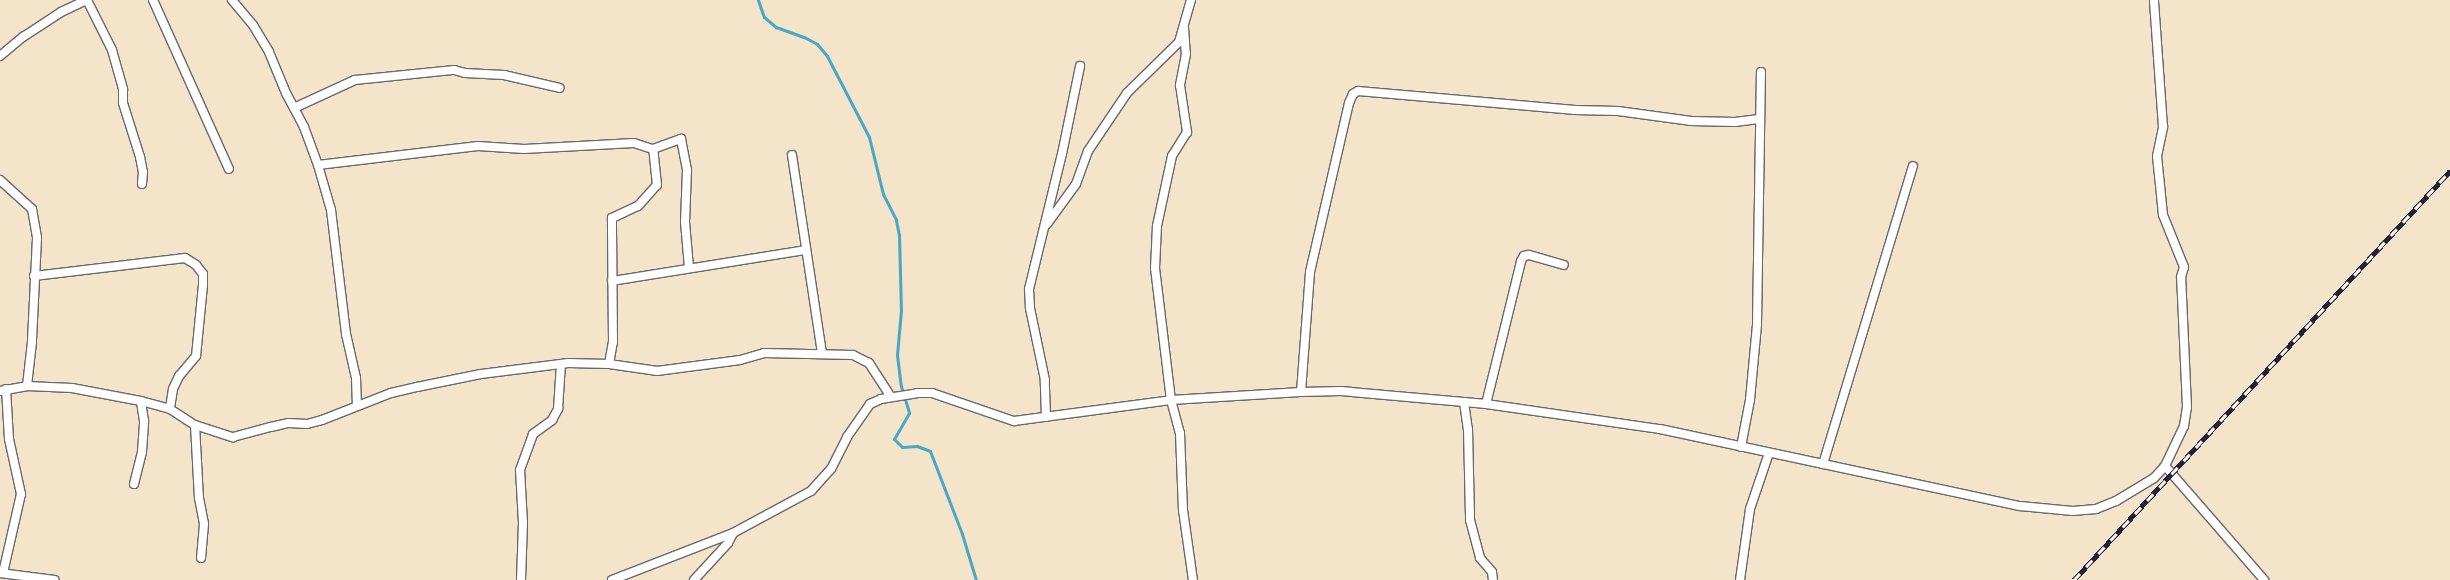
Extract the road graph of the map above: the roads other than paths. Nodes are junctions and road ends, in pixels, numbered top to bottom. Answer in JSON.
{"nodes":[{"id":1,"x":87,"y":0,"type":"edge"},
{"id":2,"x":154,"y":0,"type":"edge"},
{"id":3,"x":232,"y":0,"type":"edge"},
{"id":4,"x":1191,"y":0,"type":"edge"},
{"id":5,"x":2154,"y":0,"type":"edge"},
{"id":6,"x":1184,"y":28,"type":"junction"},
{"id":7,"x":0,"y":56,"type":"edge"},
{"id":8,"x":1080,"y":66,"type":"dead end"},
{"id":9,"x":1761,"y":72,"type":"dead end"},
{"id":10,"x":560,"y":88,"type":"dead end"},
{"id":11,"x":294,"y":108,"type":"junction"},
{"id":12,"x":1759,"y":119,"type":"junction"},
{"id":13,"x":653,"y":149,"type":"junction"},
{"id":14,"x":792,"y":156,"type":"dead end"},
{"id":15,"x":318,"y":165,"type":"junction"},
{"id":16,"x":1913,"y":166,"type":"dead end"},
{"id":17,"x":229,"y":169,"type":"dead end"},
{"id":18,"x":0,"y":180,"type":"edge"},
{"id":19,"x":142,"y":184,"type":"dead end"},
{"id":20,"x":1044,"y":227,"type":"junction"},
{"id":21,"x":806,"y":250,"type":"junction"},
{"id":22,"x":1564,"y":265,"type":"dead end"},
{"id":23,"x":689,"y":268,"type":"junction"},
{"id":24,"x":34,"y":276,"type":"junction"},
{"id":25,"x":612,"y":281,"type":"junction"},
{"id":26,"x":822,"y":354,"type":"junction"},
{"id":27,"x":561,"y":364,"type":"junction"},
{"id":28,"x":609,"y":364,"type":"junction"},
{"id":29,"x":27,"y":386,"type":"junction"},
{"id":30,"x":3,"y":390,"type":"edge"},
{"id":31,"x":1301,"y":392,"type":"junction"},
{"id":32,"x":891,"y":397,"type":"junction"},
{"id":33,"x":1171,"y":400,"type":"junction"},
{"id":34,"x":141,"y":401,"type":"junction"},
{"id":35,"x":1464,"y":402,"type":"junction"},
{"id":36,"x":1486,"y":404,"type":"junction"},
{"id":37,"x":357,"y":405,"type":"junction"},
{"id":38,"x":170,"y":409,"type":"junction"},
{"id":39,"x":1046,"y":417,"type":"junction"},
{"id":40,"x":195,"y":425,"type":"junction"},
{"id":41,"x":1741,"y":447,"type":"junction"},
{"id":42,"x":1769,"y":453,"type":"junction"},
{"id":43,"x":1822,"y":464,"type":"junction"},
{"id":44,"x":2165,"y":466,"type":"junction"},
{"id":45,"x":134,"y":484,"type":"dead end"},
{"id":46,"x":733,"y":533,"type":"junction"},
{"id":47,"x":201,"y":558,"type":"dead end"},
{"id":48,"x":1,"y":573,"type":"edge"},
{"id":49,"x":55,"y":580,"type":"edge"},
{"id":50,"x":521,"y":580,"type":"edge"},
{"id":51,"x":612,"y":580,"type":"edge"},
{"id":52,"x":694,"y":580,"type":"edge"},
{"id":53,"x":1193,"y":580,"type":"edge"},
{"id":54,"x":1493,"y":580,"type":"edge"},
{"id":55,"x":1740,"y":580,"type":"edge"},
{"id":56,"x":2264,"y":580,"type":"edge"}],
"edges":[{"from":1,"to":7,"type":"street"},
{"from":1,"to":19,"type":"street"},
{"from":2,"to":17,"type":"street"},
{"from":3,"to":11,"type":"street"},
{"from":4,"to":6,"type":"street"},
{"from":5,"to":44,"type":"street"},
{"from":6,"to":20,"type":"street"},
{"from":6,"to":33,"type":"street"},
{"from":8,"to":20,"type":"street"},
{"from":9,"to":12,"type":"street"},
{"from":10,"to":11,"type":"street"},
{"from":11,"to":15,"type":"street"},
{"from":12,"to":31,"type":"street"},
{"from":12,"to":41,"type":"street"},
{"from":13,"to":15,"type":"street"},
{"from":13,"to":23,"type":"street"},
{"from":13,"to":25,"type":"street"},
{"from":14,"to":21,"type":"street"},
{"from":15,"to":37,"type":"street"},
{"from":16,"to":43,"type":"street"},
{"from":18,"to":24,"type":"street"},
{"from":20,"to":39,"type":"street"},
{"from":21,"to":23,"type":"street"},
{"from":21,"to":26,"type":"street"},
{"from":22,"to":36,"type":"street"},
{"from":23,"to":25,"type":"street"},
{"from":24,"to":29,"type":"street"},
{"from":24,"to":38,"type":"street"},
{"from":25,"to":28,"type":"street"},
{"from":26,"to":28,"type":"street"},
{"from":26,"to":32,"type":"street"},
{"from":27,"to":28,"type":"street"},
{"from":27,"to":37,"type":"street"},
{"from":27,"to":50,"type":"street"},
{"from":29,"to":30,"type":"street"},
{"from":29,"to":34,"type":"street"},
{"from":30,"to":48,"type":"street"},
{"from":31,"to":33,"type":"street"},
{"from":31,"to":35,"type":"street"},
{"from":32,"to":39,"type":"street"},
{"from":32,"to":46,"type":"street"},
{"from":33,"to":39,"type":"street"},
{"from":33,"to":53,"type":"street"},
{"from":34,"to":38,"type":"street"},
{"from":34,"to":45,"type":"street"},
{"from":35,"to":36,"type":"street"},
{"from":35,"to":54,"type":"street"},
{"from":36,"to":41,"type":"street"},
{"from":37,"to":40,"type":"street"},
{"from":38,"to":40,"type":"street"},
{"from":40,"to":47,"type":"street"},
{"from":41,"to":42,"type":"street"},
{"from":42,"to":43,"type":"street"},
{"from":42,"to":55,"type":"street"},
{"from":43,"to":44,"type":"street"},
{"from":44,"to":56,"type":"street"},
{"from":46,"to":51,"type":"street"},
{"from":46,"to":52,"type":"street"},
{"from":48,"to":49,"type":"street"}]}
